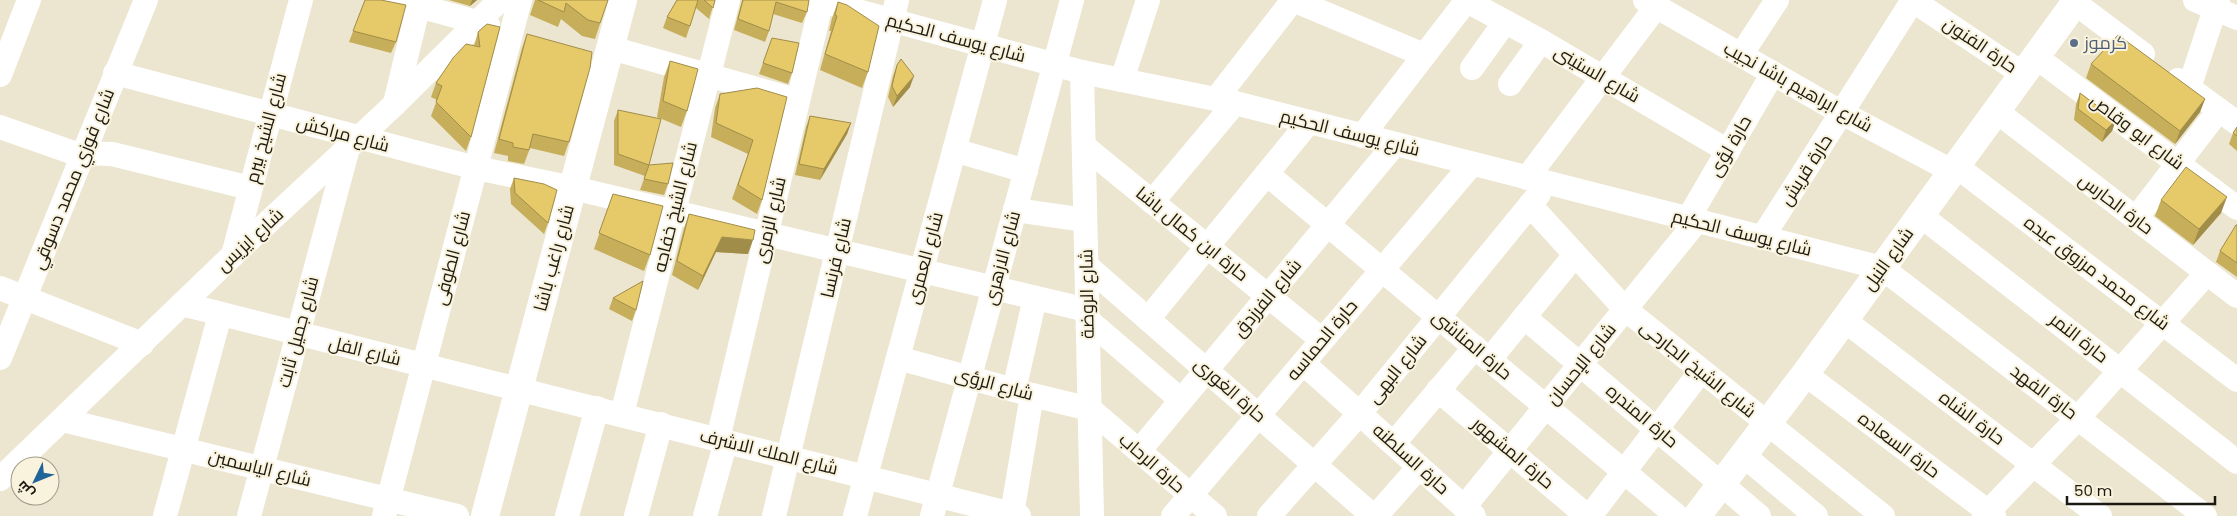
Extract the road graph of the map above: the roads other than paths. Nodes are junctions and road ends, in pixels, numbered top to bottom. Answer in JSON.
{"nodes":[{"id":1,"x":30,"y":0,"type":"edge"},
{"id":2,"x":146,"y":0,"type":"edge"},
{"id":3,"x":300,"y":0,"type":"edge"},
{"id":4,"x":396,"y":0,"type":"edge"},
{"id":5,"x":500,"y":0,"type":"edge"},
{"id":6,"x":520,"y":0,"type":"edge"},
{"id":7,"x":623,"y":0,"type":"edge"},
{"id":8,"x":728,"y":0,"type":"edge"},
{"id":9,"x":820,"y":0,"type":"edge"},
{"id":10,"x":995,"y":0,"type":"edge"},
{"id":11,"x":1072,"y":0,"type":"edge"},
{"id":12,"x":1148,"y":0,"type":"edge"},
{"id":13,"x":1293,"y":0,"type":"edge"},
{"id":14,"x":1466,"y":0,"type":"edge"},
{"id":15,"x":1777,"y":0,"type":"edge"},
{"id":16,"x":1913,"y":0,"type":"edge"},
{"id":17,"x":2074,"y":1,"type":"edge"},
{"id":18,"x":420,"y":3,"type":"edge"},
{"id":19,"x":1650,"y":3,"type":"edge"},
{"id":20,"x":2210,"y":3,"type":"edge"},
{"id":21,"x":895,"y":10,"type":"edge"},
{"id":22,"x":2237,"y":18,"type":"edge"},
{"id":23,"x":477,"y":21,"type":"junction"},
{"id":24,"x":1505,"y":22,"type":"junction"},
{"id":25,"x":522,"y":34,"type":"junction"},
{"id":26,"x":1541,"y":41,"type":"junction"},
{"id":27,"x":982,"y":45,"type":"junction"},
{"id":28,"x":603,"y":52,"type":"junction"},
{"id":29,"x":1424,"y":55,"type":"junction"},
{"id":30,"x":1741,"y":55,"type":"junction"},
{"id":31,"x":1054,"y":65,"type":"junction"},
{"id":32,"x":2029,"y":65,"type":"junction"},
{"id":33,"x":1472,"y":68,"type":"dead end"},
{"id":34,"x":1082,"y":72,"type":"junction"},
{"id":35,"x":1773,"y":73,"type":"junction"},
{"id":36,"x":0,"y":74,"type":"edge"},
{"id":37,"x":115,"y":74,"type":"junction"},
{"id":38,"x":709,"y":76,"type":"junction"},
{"id":39,"x":1603,"y":78,"type":"junction"},
{"id":40,"x":1122,"y":80,"type":"junction"},
{"id":41,"x":1510,"y":84,"type":"dead end"},
{"id":42,"x":2189,"y":88,"type":"junction"},
{"id":43,"x":798,"y":101,"type":"junction"},
{"id":44,"x":1226,"y":101,"type":"junction"},
{"id":45,"x":394,"y":104,"type":"junction"},
{"id":46,"x":1996,"y":111,"type":"junction"},
{"id":47,"x":1842,"y":113,"type":"junction"},
{"id":48,"x":270,"y":115,"type":"junction"},
{"id":49,"x":2228,"y":117,"type":"edge"},
{"id":50,"x":1310,"y":122,"type":"junction"},
{"id":51,"x":0,"y":127,"type":"edge"},
{"id":52,"x":1362,"y":136,"type":"junction"},
{"id":53,"x":353,"y":143,"type":"junction"},
{"id":54,"x":1395,"y":144,"type":"junction"},
{"id":55,"x":1085,"y":147,"type":"junction"},
{"id":56,"x":954,"y":150,"type":"junction"},
{"id":57,"x":1728,"y":151,"type":"junction"},
{"id":58,"x":82,"y":154,"type":"junction"},
{"id":59,"x":1472,"y":164,"type":"junction"},
{"id":60,"x":2178,"y":164,"type":"junction"},
{"id":61,"x":476,"y":168,"type":"junction"},
{"id":62,"x":1954,"y":168,"type":"junction"},
{"id":63,"x":1026,"y":172,"type":"junction"},
{"id":64,"x":1267,"y":174,"type":"junction"},
{"id":65,"x":1538,"y":181,"type":"junction"},
{"id":66,"x":250,"y":188,"type":"junction"},
{"id":67,"x":573,"y":188,"type":"junction"},
{"id":68,"x":1152,"y":202,"type":"junction"},
{"id":69,"x":1530,"y":204,"type":"junction"},
{"id":70,"x":2237,"y":208,"type":"edge"},
{"id":71,"x":1015,"y":210,"type":"junction"},
{"id":72,"x":674,"y":212,"type":"junction"},
{"id":73,"x":1920,"y":215,"type":"junction"},
{"id":74,"x":2136,"y":218,"type":"junction"},
{"id":75,"x":1086,"y":220,"type":"junction"},
{"id":76,"x":1692,"y":220,"type":"junction"},
{"id":77,"x":1328,"y":225,"type":"junction"},
{"id":78,"x":767,"y":234,"type":"junction"},
{"id":79,"x":1762,"y":238,"type":"junction"},
{"id":80,"x":1207,"y":247,"type":"junction"},
{"id":81,"x":838,"y":251,"type":"junction"},
{"id":82,"x":232,"y":255,"type":"junction"},
{"id":83,"x":1575,"y":255,"type":"junction"},
{"id":84,"x":1086,"y":265,"type":"junction"},
{"id":85,"x":1882,"y":268,"type":"junction"},
{"id":86,"x":1382,"y":270,"type":"junction"},
{"id":87,"x":922,"y":271,"type":"junction"},
{"id":88,"x":2208,"y":273,"type":"junction"},
{"id":89,"x":0,"y":288,"type":"edge"},
{"id":90,"x":994,"y":288,"type":"junction"},
{"id":91,"x":1268,"y":296,"type":"junction"},
{"id":92,"x":2237,"y":296,"type":"edge"},
{"id":93,"x":24,"y":297,"type":"junction"},
{"id":94,"x":1035,"y":298,"type":"junction"},
{"id":95,"x":182,"y":304,"type":"junction"},
{"id":96,"x":1625,"y":310,"type":"junction"},
{"id":97,"x":220,"y":314,"type":"junction"},
{"id":98,"x":1088,"y":315,"type":"junction"},
{"id":99,"x":1439,"y":317,"type":"junction"},
{"id":100,"x":1524,"y":317,"type":"junction"},
{"id":101,"x":1148,"y":319,"type":"junction"},
{"id":102,"x":1844,"y":320,"type":"junction"},
{"id":103,"x":2162,"y":323,"type":"junction"},
{"id":104,"x":297,"y":334,"type":"junction"},
{"id":105,"x":1322,"y":340,"type":"junction"},
{"id":106,"x":142,"y":344,"type":"junction"},
{"id":107,"x":1482,"y":353,"type":"junction"},
{"id":108,"x":0,"y":358,"type":"edge"},
{"id":109,"x":898,"y":358,"type":"junction"},
{"id":110,"x":1303,"y":363,"type":"junction"},
{"id":111,"x":424,"y":365,"type":"junction"},
{"id":112,"x":1580,"y":365,"type":"junction"},
{"id":113,"x":1207,"y":370,"type":"junction"},
{"id":114,"x":2120,"y":370,"type":"junction"},
{"id":115,"x":1702,"y":371,"type":"junction"},
{"id":116,"x":1805,"y":374,"type":"junction"},
{"id":117,"x":970,"y":378,"type":"junction"},
{"id":118,"x":2237,"y":380,"type":"edge"},
{"id":119,"x":519,"y":388,"type":"junction"},
{"id":120,"x":1438,"y":390,"type":"junction"},
{"id":121,"x":1023,"y":393,"type":"junction"},
{"id":122,"x":1182,"y":400,"type":"junction"},
{"id":123,"x":1546,"y":407,"type":"junction"},
{"id":124,"x":597,"y":408,"type":"junction"},
{"id":125,"x":1090,"y":409,"type":"junction"},
{"id":126,"x":1360,"y":413,"type":"junction"},
{"id":127,"x":622,"y":414,"type":"junction"},
{"id":128,"x":1258,"y":416,"type":"junction"},
{"id":129,"x":2078,"y":418,"type":"junction"},
{"id":130,"x":63,"y":420,"type":"junction"},
{"id":131,"x":661,"y":424,"type":"junction"},
{"id":132,"x":1766,"y":424,"type":"junction"},
{"id":133,"x":1657,"y":429,"type":"junction"},
{"id":134,"x":722,"y":440,"type":"junction"},
{"id":135,"x":1394,"y":443,"type":"junction"},
{"id":136,"x":184,"y":450,"type":"junction"},
{"id":137,"x":1139,"y":451,"type":"junction"},
{"id":138,"x":1510,"y":451,"type":"junction"},
{"id":139,"x":1743,"y":455,"type":"junction"},
{"id":140,"x":790,"y":457,"type":"junction"},
{"id":141,"x":2237,"y":462,"type":"edge"},
{"id":142,"x":2032,"y":463,"type":"junction"},
{"id":143,"x":1314,"y":464,"type":"junction"},
{"id":144,"x":1420,"y":467,"type":"junction"},
{"id":145,"x":260,"y":468,"type":"junction"},
{"id":146,"x":1624,"y":472,"type":"junction"},
{"id":147,"x":866,"y":477,"type":"junction"},
{"id":148,"x":0,"y":479,"type":"edge"},
{"id":149,"x":1721,"y":483,"type":"junction"},
{"id":150,"x":1190,"y":495,"type":"junction"},
{"id":151,"x":935,"y":506,"type":"edge"},
{"id":152,"x":386,"y":508,"type":"edge"},
{"id":153,"x":1280,"y":512,"type":"edge"},
{"id":154,"x":1469,"y":512,"type":"edge"},
{"id":155,"x":1011,"y":515,"type":"edge"},
{"id":156,"x":1989,"y":515,"type":"edge"},
{"id":157,"x":165,"y":516,"type":"edge"},
{"id":158,"x":249,"y":516,"type":"edge"},
{"id":159,"x":457,"y":516,"type":"edge"},
{"id":160,"x":485,"y":516,"type":"edge"},
{"id":161,"x":568,"y":516,"type":"edge"},
{"id":162,"x":636,"y":516,"type":"edge"},
{"id":163,"x":705,"y":516,"type":"edge"},
{"id":164,"x":774,"y":516,"type":"edge"},
{"id":165,"x":855,"y":516,"type":"edge"},
{"id":166,"x":1092,"y":516,"type":"edge"},
{"id":167,"x":1173,"y":516,"type":"edge"},
{"id":168,"x":1215,"y":516,"type":"edge"},
{"id":169,"x":1375,"y":516,"type":"edge"},
{"id":170,"x":1588,"y":516,"type":"edge"},
{"id":171,"x":1677,"y":516,"type":"edge"},
{"id":172,"x":1697,"y":516,"type":"edge"},
{"id":173,"x":1759,"y":516,"type":"edge"},
{"id":174,"x":1816,"y":516,"type":"edge"},
{"id":175,"x":1883,"y":516,"type":"edge"},
{"id":176,"x":2100,"y":516,"type":"edge"},
{"id":177,"x":2205,"y":516,"type":"edge"}],
"edges":[{"from":1,"to":36,"type":"street"},
{"from":2,"to":37,"type":"street","name":"شارع فوزي محمد دسوقي"},
{"from":3,"to":48,"type":"street","name":"شارع الشيخ بيرم"},
{"from":4,"to":18,"type":"street"},
{"from":5,"to":23,"type":"street","name":"شارع ايزيس"},
{"from":6,"to":25,"type":"street","name":"شارع الطوفى"},
{"from":7,"to":28,"type":"street","name":"شارع راغب باشا"},
{"from":8,"to":38,"type":"street","name":"شارع الشيخ خفاجه"},
{"from":9,"to":21,"type":"street","name":"شارع يوسف الحكيم"},
{"from":9,"to":43,"type":"street","name":"شارع الزمرى"},
{"from":10,"to":27,"type":"street","name":"شارع العمرى"},
{"from":11,"to":31,"type":"street","name":"شارع الازهرى"},
{"from":12,"to":40,"type":"street"},
{"from":13,"to":29,"type":"street"},
{"from":13,"to":44,"type":"street"},
{"from":14,"to":24,"type":"street","name":"شارع الستينى"},
{"from":14,"to":29,"type":"street"},
{"from":15,"to":30,"type":"street"},
{"from":16,"to":32,"type":"street","name":"حارة الفنون"},
{"from":16,"to":47,"type":"street","name":"حارة قريش"},
{"from":17,"to":32,"type":"street","name":"شارع النيل"},
{"from":17,"to":42,"type":"street"},
{"from":18,"to":23,"type":"street"},
{"from":18,"to":45,"type":"street"},
{"from":19,"to":30,"type":"street","name":"شارع ابراهيم باشا نجيب"},
{"from":19,"to":39,"type":"street","name":"شارع البهى"},
{"from":20,"to":22,"type":"street"},
{"from":20,"to":42,"type":"street"},
{"from":21,"to":27,"type":"street","name":"شارع يوسف الحكيم"},
{"from":21,"to":81,"type":"street","name":"شارع فرنسا"},
{"from":23,"to":25,"type":"street"},
{"from":23,"to":45,"type":"street","name":"شارع ايزيس"},
{"from":24,"to":26,"type":"street","name":"شارع الستينى"},
{"from":24,"to":33,"type":"street"},
{"from":25,"to":61,"type":"street","name":"شارع الطوفى"},
{"from":26,"to":39,"type":"street","name":"شارع الستينى"},
{"from":26,"to":41,"type":"street"},
{"from":27,"to":31,"type":"street","name":"شارع يوسف الحكيم"},
{"from":27,"to":56,"type":"street","name":"شارع العمرى"},
{"from":28,"to":38,"type":"street"},
{"from":28,"to":67,"type":"street","name":"شارع راغب باشا"},
{"from":29,"to":52,"type":"street"},
{"from":30,"to":35,"type":"street","name":"شارع ابراهيم باشا نجيب"},
{"from":31,"to":34,"type":"street","name":"شارع يوسف الحكيم"},
{"from":31,"to":63,"type":"street","name":"شارع الازهرى"},
{"from":32,"to":46,"type":"street","name":"شارع النيل"},
{"from":32,"to":60,"type":"street","name":"شارع ابو وقاص"},
{"from":34,"to":40,"type":"street","name":"شارع يوسف الحكيم"},
{"from":34,"to":55,"type":"street","name":"شارع الروضة"},
{"from":35,"to":47,"type":"street","name":"شارع ابراهيم باشا نجيب"},
{"from":35,"to":57,"type":"street","name":"حارة لؤى"},
{"from":37,"to":48,"type":"street","name":"شارع مراكش"},
{"from":37,"to":58,"type":"street","name":"شارع فوزي محمد دسوقي"},
{"from":38,"to":43,"type":"street"},
{"from":38,"to":72,"type":"street","name":"شارع الشيخ خفاجه"},
{"from":39,"to":57,"type":"street","name":"شارع الستينى"},
{"from":39,"to":65,"type":"street","name":"شارع البهى"},
{"from":40,"to":44,"type":"street","name":"شارع يوسف الحكيم"},
{"from":42,"to":49,"type":"street"},
{"from":43,"to":78,"type":"street","name":"شارع الزمرى"},
{"from":44,"to":50,"type":"street","name":"شارع يوسف الحكيم"},
{"from":44,"to":68,"type":"street"},
{"from":45,"to":53,"type":"street","name":"شارع ايزيس"},
{"from":46,"to":62,"type":"street","name":"شارع النيل"},
{"from":46,"to":74,"type":"street","name":"حارة الحارس"},
{"from":47,"to":62,"type":"street","name":"شارع ابراهيم باشا نجيب"},
{"from":47,"to":79,"type":"street","name":"حارة قريش"},
{"from":48,"to":53,"type":"street","name":"شارع مراكش"},
{"from":48,"to":66,"type":"street","name":"شارع الشيخ بيرم"},
{"from":49,"to":60,"type":"street"},
{"from":50,"to":52,"type":"street","name":"شارع يوسف الحكيم"},
{"from":50,"to":64,"type":"street"},
{"from":51,"to":58,"type":"street"},
{"from":52,"to":54,"type":"street","name":"شارع يوسف الحكيم"},
{"from":53,"to":61,"type":"street","name":"شارع مراكش"},
{"from":53,"to":82,"type":"street","name":"شارع ايزيس"},
{"from":53,"to":104,"type":"street","name":"شارع جميل ثابت"},
{"from":54,"to":59,"type":"street","name":"شارع يوسف الحكيم"},
{"from":54,"to":77,"type":"street","name":"شارع الفرزدق"},
{"from":55,"to":68,"type":"street","name":"حارة ابن كمال باشا"},
{"from":55,"to":75,"type":"street","name":"شارع الروضة"},
{"from":56,"to":63,"type":"street"},
{"from":56,"to":87,"type":"street","name":"شارع العمرى"},
{"from":57,"to":76,"type":"street","name":"حارة لؤى"},
{"from":58,"to":66,"type":"street"},
{"from":58,"to":93,"type":"street","name":"شارع فوزي محمد دسوقي"},
{"from":59,"to":65,"type":"street","name":"شارع يوسف الحكيم"},
{"from":59,"to":86,"type":"street","name":"حارة الحماسه"},
{"from":60,"to":70,"type":"street","name":"شارع ابو وقاص"},
{"from":60,"to":74,"type":"street"},
{"from":61,"to":67,"type":"street","name":"شارع مراكش"},
{"from":61,"to":111,"type":"street","name":"شارع الطوفى"},
{"from":62,"to":73,"type":"street","name":"شارع النيل"},
{"from":62,"to":103,"type":"street","name":"شارع محمد مرزوق عبده"},
{"from":63,"to":71,"type":"street","name":"شارع الازهرى"},
{"from":64,"to":77,"type":"street","name":"حارة المناشى"},
{"from":64,"to":80,"type":"street"},
{"from":65,"to":69,"type":"street","name":"شارع البهى"},
{"from":65,"to":76,"type":"street","name":"شارع يوسف الحكيم"},
{"from":66,"to":82,"type":"street","name":"شارع الشيخ بيرم"},
{"from":67,"to":72,"type":"street","name":"شارع مراكش"},
{"from":67,"to":119,"type":"street","name":"شارع راغب باشا"},
{"from":68,"to":80,"type":"street","name":"حارة ابن كمال باشا"},
{"from":69,"to":83,"type":"street","name":"شارع الشيخ الجارحى"},
{"from":69,"to":99,"type":"street","name":"شارع البهى"},
{"from":71,"to":75,"type":"street"},
{"from":71,"to":90,"type":"street","name":"شارع الازهرى"},
{"from":72,"to":78,"type":"street","name":"شارع مراكش"},
{"from":72,"to":127,"type":"street","name":"شارع الشيخ خفاجه"},
{"from":73,"to":85,"type":"street","name":"شارع النيل"},
{"from":73,"to":114,"type":"street","name":"حارة النمر"},
{"from":74,"to":88,"type":"street","name":"حارة الحارس"},
{"from":75,"to":84,"type":"street","name":"شارع الروضة"},
{"from":76,"to":79,"type":"street","name":"شارع يوسف الحكيم"},
{"from":76,"to":96,"type":"street","name":"شارع الإحسان"},
{"from":77,"to":86,"type":"street","name":"حارة المناشى"},
{"from":77,"to":91,"type":"street","name":"شارع الفرزدق"},
{"from":78,"to":81,"type":"street","name":"شارع مراكش"},
{"from":78,"to":134,"type":"street","name":"شارع الزمرى"},
{"from":79,"to":85,"type":"street","name":"شارع يوسف الحكيم"},
{"from":80,"to":91,"type":"street","name":"حارة ابن كمال باشا"},
{"from":80,"to":101,"type":"street"},
{"from":81,"to":87,"type":"street","name":"شارع مراكش"},
{"from":81,"to":140,"type":"street","name":"شارع فرنسا"},
{"from":82,"to":95,"type":"street","name":"شارع ايزيس"},
{"from":83,"to":96,"type":"street","name":"شارع الشيخ الجارحى"},
{"from":83,"to":100,"type":"street"},
{"from":84,"to":98,"type":"street","name":"شارع الروضة"},
{"from":84,"to":101,"type":"street","name":"حارة الغورى"},
{"from":85,"to":102,"type":"street","name":"شارع النيل"},
{"from":85,"to":129,"type":"street","name":"حارة الفهد"},
{"from":86,"to":99,"type":"street","name":"حارة المناشى"},
{"from":86,"to":105,"type":"street","name":"حارة الحماسه"},
{"from":87,"to":90,"type":"street","name":"شارع مراكش"},
{"from":87,"to":109,"type":"street","name":"شارع العمرى"},
{"from":88,"to":92,"type":"street","name":"حارة الحارس"},
{"from":88,"to":103,"type":"street"},
{"from":89,"to":93,"type":"street"},
{"from":90,"to":94,"type":"street","name":"شارع مراكش"},
{"from":90,"to":117,"type":"street","name":"شارع الازهرى"},
{"from":91,"to":105,"type":"street","name":"حارة ابن كمال باشا"},
{"from":91,"to":113,"type":"street","name":"شارع الفرزدق"},
{"from":93,"to":106,"type":"street"},
{"from":93,"to":108,"type":"street","name":"شارع فوزي محمد دسوقي"},
{"from":94,"to":98,"type":"street","name":"شارع مراكش"},
{"from":94,"to":121,"type":"street"},
{"from":95,"to":97,"type":"street","name":"شارع الفل"},
{"from":95,"to":106,"type":"street","name":"شارع ايزيس"},
{"from":96,"to":112,"type":"street","name":"شارع الإحسان"},
{"from":96,"to":115,"type":"street","name":"شارع الشيخ الجارحى"},
{"from":97,"to":104,"type":"street","name":"شارع الفل"},
{"from":97,"to":136,"type":"street"},
{"from":98,"to":122,"type":"street"},
{"from":98,"to":125,"type":"street","name":"شارع الروضة"},
{"from":99,"to":107,"type":"street","name":"حارة المناشى"},
{"from":99,"to":126,"type":"street","name":"شارع البهى"},
{"from":100,"to":107,"type":"street"},
{"from":100,"to":112,"type":"street","name":"حارة المندره"},
{"from":101,"to":113,"type":"street","name":"حارة الغورى"},
{"from":102,"to":116,"type":"street","name":"شارع النيل"},
{"from":102,"to":142,"type":"street","name":"حارة الشاه"},
{"from":103,"to":114,"type":"street"},
{"from":103,"to":118,"type":"street","name":"شارع محمد مرزوق عبده"},
{"from":104,"to":111,"type":"street","name":"شارع الفل"},
{"from":104,"to":145,"type":"street","name":"شارع جميل ثابت"},
{"from":105,"to":110,"type":"street","name":"حارة الحماسه"},
{"from":106,"to":130,"type":"street","name":"شارع ايزيس"},
{"from":107,"to":120,"type":"street"},
{"from":107,"to":123,"type":"street","name":"حارة المناشى"},
{"from":109,"to":117,"type":"street","name":"شارع الرؤى"},
{"from":109,"to":147,"type":"street","name":"شارع العمرى"},
{"from":110,"to":126,"type":"street","name":"حارة السلطنه"},
{"from":110,"to":128,"type":"street","name":"حارة الحماسه"},
{"from":111,"to":119,"type":"street","name":"شارع الفل"},
{"from":111,"to":152,"type":"street","name":"شارع الطوفى"},
{"from":112,"to":123,"type":"street","name":"شارع الإحسان"},
{"from":112,"to":133,"type":"street","name":"حارة المندره"},
{"from":113,"to":122,"type":"street","name":"شارع الفرزدق"},
{"from":113,"to":128,"type":"street","name":"حارة الغورى"},
{"from":114,"to":129,"type":"street"},
{"from":114,"to":141,"type":"street","name":"حارة النمر"},
{"from":115,"to":132,"type":"street","name":"شارع الشيخ الجارحى"},
{"from":115,"to":133,"type":"street"},
{"from":116,"to":132,"type":"street","name":"شارع النيل"},
{"from":116,"to":156,"type":"street","name":"حارة السعاده"},
{"from":117,"to":121,"type":"street","name":"شارع الرؤى"},
{"from":117,"to":151,"type":"street","name":"شارع الازهرى"},
{"from":119,"to":124,"type":"street","name":"شارع الملك الاشرف"},
{"from":119,"to":160,"type":"street","name":"شارع راغب باشا"},
{"from":120,"to":135,"type":"street"},
{"from":120,"to":138,"type":"street","name":"حارة المشهور"},
{"from":121,"to":125,"type":"street","name":"شارع الرؤى"},
{"from":121,"to":155,"type":"street"},
{"from":122,"to":137,"type":"street","name":"شارع الفرزدق"},
{"from":123,"to":138,"type":"street","name":"شارع الإحسان"},
{"from":123,"to":146,"type":"street","name":"حارة المناشى"},
{"from":124,"to":127,"type":"street","name":"شارع الملك الاشرف"},
{"from":124,"to":161,"type":"street"},
{"from":125,"to":137,"type":"street","name":"حارة الرحاب"},
{"from":125,"to":166,"type":"street","name":"شارع الروضة"},
{"from":126,"to":135,"type":"street","name":"حارة السلطنه"},
{"from":126,"to":143,"type":"street","name":"شارع البهى"},
{"from":127,"to":131,"type":"street","name":"شارع الملك الاشرف"},
{"from":128,"to":143,"type":"street","name":"حارة الغورى"},
{"from":128,"to":150,"type":"street","name":"حارة الحماسه"},
{"from":129,"to":142,"type":"street"},
{"from":129,"to":177,"type":"street","name":"حارة الفهد"},
{"from":130,"to":136,"type":"street","name":"شارع الياسمين"},
{"from":130,"to":148,"type":"street","name":"شارع ايزيس"},
{"from":131,"to":134,"type":"street","name":"شارع الملك الاشرف"},
{"from":131,"to":162,"type":"street"},
{"from":132,"to":139,"type":"street","name":"شارع النيل"},
{"from":132,"to":175,"type":"street","name":"شارع الشيخ الجارحى"},
{"from":133,"to":146,"type":"street"},
{"from":133,"to":149,"type":"street","name":"حارة المندره"},
{"from":134,"to":140,"type":"street","name":"شارع الملك الاشرف"},
{"from":134,"to":163,"type":"street","name":"شارع الزمرى"},
{"from":135,"to":144,"type":"street","name":"حارة السلطنه"},
{"from":136,"to":145,"type":"street","name":"شارع الياسمين"},
{"from":136,"to":157,"type":"street"},
{"from":137,"to":150,"type":"street","name":"حارة الرحاب"},
{"from":138,"to":154,"type":"street","name":"شارع الإحسان"},
{"from":138,"to":170,"type":"street","name":"حارة المشهور"},
{"from":139,"to":149,"type":"street","name":"شارع النيل"},
{"from":139,"to":174,"type":"street"},
{"from":140,"to":147,"type":"street","name":"شارع الملك الاشرف"},
{"from":140,"to":164,"type":"street","name":"شارع فرنسا"},
{"from":142,"to":156,"type":"street"},
{"from":142,"to":176,"type":"street","name":"حارة الشاه"},
{"from":143,"to":153,"type":"street","name":"شارع البهى"},
{"from":143,"to":169,"type":"street","name":"حارة الغورى"},
{"from":144,"to":154,"type":"street","name":"حارة السلطنه"},
{"from":144,"to":169,"type":"street"},
{"from":145,"to":152,"type":"street","name":"شارع الياسمين"},
{"from":145,"to":158,"type":"street","name":"شارع جميل ثابت"},
{"from":146,"to":170,"type":"street"},
{"from":146,"to":171,"type":"street","name":"حارة المناشى"},
{"from":147,"to":151,"type":"street","name":"شارع الملك الاشرف"},
{"from":147,"to":165,"type":"street","name":"شارع العمرى"},
{"from":149,"to":172,"type":"street","name":"شارع النيل"},
{"from":149,"to":173,"type":"street","name":"حارة المندره"},
{"from":150,"to":167,"type":"street","name":"حارة الحماسه"},
{"from":150,"to":168,"type":"street","name":"حارة الرحاب"},
{"from":151,"to":155,"type":"street","name":"شارع الملك الاشرف"},
{"from":152,"to":159,"type":"street","name":"شارع الياسمين"}]}
